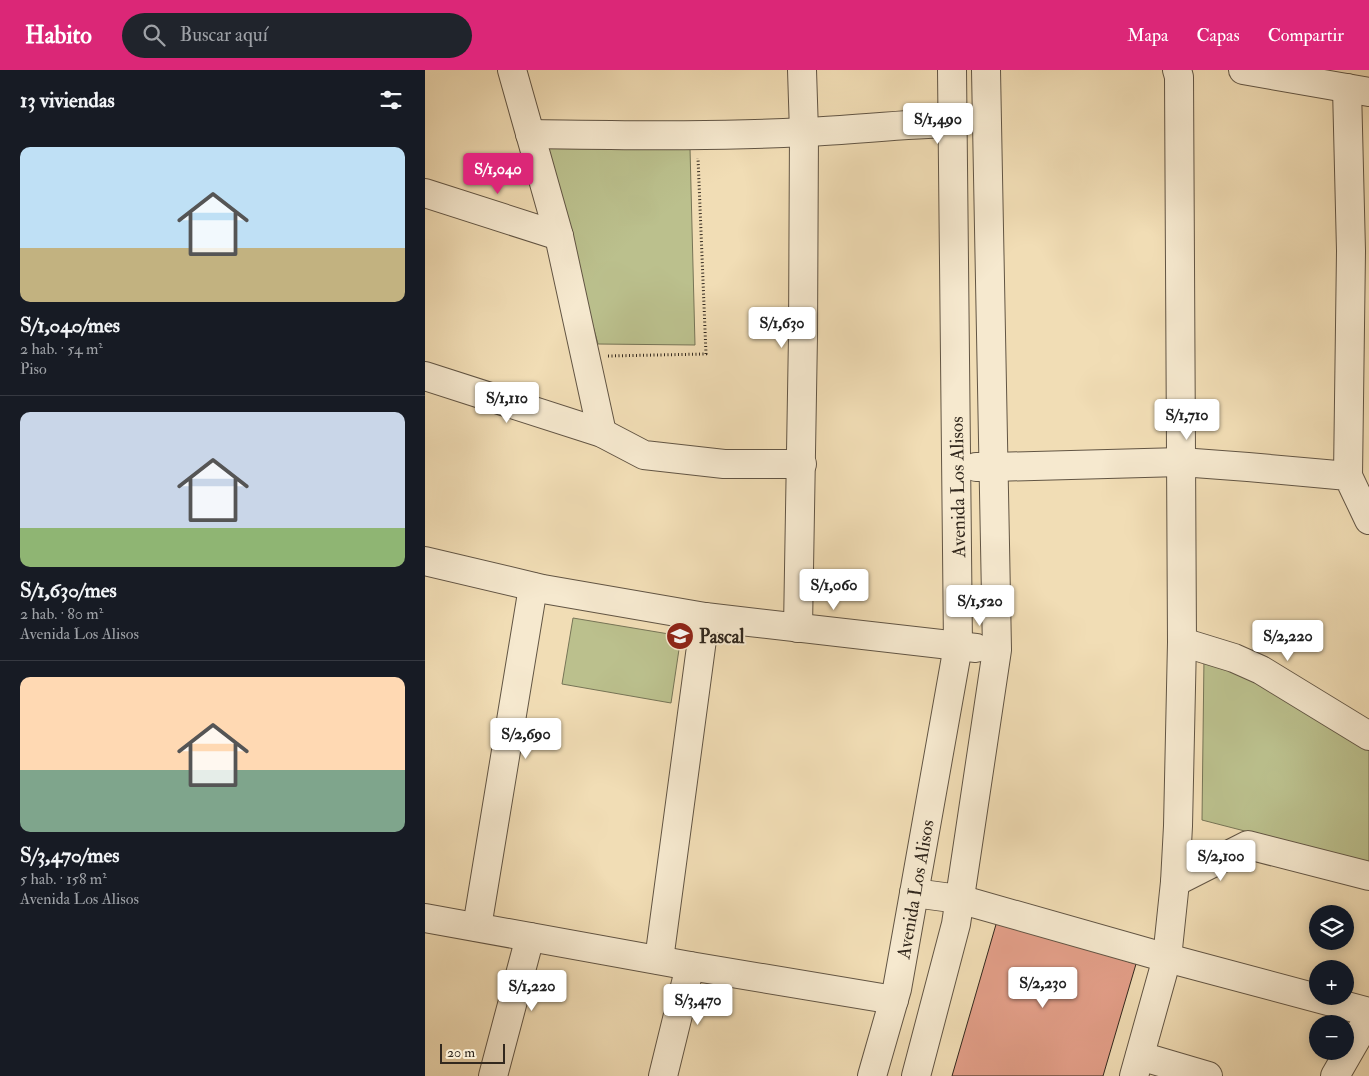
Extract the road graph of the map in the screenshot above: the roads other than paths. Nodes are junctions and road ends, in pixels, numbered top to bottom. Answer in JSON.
{"nodes":[{"id":1,"x":512,"y":70,"type":"edge"},
{"id":2,"x":802,"y":70,"type":"edge"},
{"id":3,"x":952,"y":70,"type":"edge"},
{"id":4,"x":985,"y":70,"type":"edge"},
{"id":5,"x":1177,"y":70,"type":"edge"},
{"id":6,"x":1243,"y":70,"type":"edge"},
{"id":7,"x":1358,"y":90,"type":"edge"},
{"id":8,"x":952,"y":123,"type":"junction"},
{"id":9,"x":804,"y":132,"type":"junction"},
{"id":10,"x":530,"y":134,"type":"junction"},
{"id":11,"x":425,"y":193,"type":"edge"},
{"id":12,"x":559,"y":236,"type":"junction"},
{"id":13,"x":1360,"y":254,"type":"edge"},
{"id":14,"x":425,"y":376,"type":"edge"},
{"id":15,"x":602,"y":434,"type":"junction"},
{"id":16,"x":1181,"y":462,"type":"junction"},
{"id":17,"x":802,"y":464,"type":"junction"},
{"id":18,"x":956,"y":466,"type":"junction"},
{"id":19,"x":993,"y":467,"type":"junction"},
{"id":20,"x":1348,"y":476,"type":"junction"},
{"id":21,"x":1369,"y":520,"type":"edge"},
{"id":22,"x":425,"y":561,"type":"edge"},
{"id":23,"x":533,"y":587,"type":"junction"},
{"id":24,"x":705,"y":618,"type":"junction"},
{"id":25,"x":797,"y":628,"type":"junction"},
{"id":26,"x":1183,"y":642,"type":"junction"},
{"id":27,"x":958,"y":646,"type":"junction"},
{"id":28,"x":997,"y":650,"type":"junction"},
{"id":29,"x":1369,"y":736,"type":"edge"},
{"id":30,"x":1369,"y":876,"type":"edge"},
{"id":31,"x":1175,"y":882,"type":"junction"},
{"id":32,"x":914,"y":893,"type":"junction"},
{"id":33,"x":959,"y":899,"type":"junction"},
{"id":34,"x":425,"y":918,"type":"edge"},
{"id":35,"x":477,"y":927,"type":"junction"},
{"id":36,"x":530,"y":937,"type":"junction"},
{"id":37,"x":1167,"y":958,"type":"junction"},
{"id":38,"x":659,"y":960,"type":"junction"},
{"id":39,"x":691,"y":966,"type":"junction"},
{"id":40,"x":894,"y":1000,"type":"junction"},
{"id":41,"x":1369,"y":1012,"type":"edge"},
{"id":42,"x":1369,"y":1017,"type":"edge"},
{"id":43,"x":1137,"y":1066,"type":"edge"},
{"id":44,"x":493,"y":1076,"type":"edge"},
{"id":45,"x":663,"y":1076,"type":"edge"},
{"id":46,"x":872,"y":1076,"type":"edge"},
{"id":47,"x":916,"y":1076,"type":"edge"},
{"id":48,"x":1208,"y":1076,"type":"edge"},
{"id":49,"x":1335,"y":1076,"type":"edge"}],
"edges":[{"from":1,"to":10,"type":"street"},
{"from":2,"to":9,"type":"street"},
{"from":3,"to":8,"type":"street","name":"Avenida Los Alisos"},
{"from":4,"to":19,"type":"street","name":"Avenida Los Alisos"},
{"from":5,"to":16,"type":"street"},
{"from":6,"to":7,"type":"street"},
{"from":7,"to":13,"type":"street"},
{"from":8,"to":9,"type":"street"},
{"from":8,"to":18,"type":"street","name":"Avenida Los Alisos"},
{"from":9,"to":10,"type":"street"},
{"from":9,"to":17,"type":"street"},
{"from":10,"to":12,"type":"street"},
{"from":11,"to":12,"type":"street"},
{"from":12,"to":15,"type":"street"},
{"from":13,"to":20,"type":"street"},
{"from":14,"to":15,"type":"street"},
{"from":15,"to":17,"type":"street"},
{"from":16,"to":19,"type":"street"},
{"from":16,"to":20,"type":"street"},
{"from":16,"to":26,"type":"street"},
{"from":17,"to":25,"type":"street"},
{"from":18,"to":19,"type":"street"},
{"from":18,"to":27,"type":"street","name":"Avenida Los Alisos"},
{"from":19,"to":28,"type":"street","name":"Avenida Los Alisos"},
{"from":20,"to":21,"type":"street"},
{"from":22,"to":23,"type":"street"},
{"from":23,"to":24,"type":"street"},
{"from":23,"to":35,"type":"street"},
{"from":24,"to":25,"type":"street"},
{"from":24,"to":38,"type":"street"},
{"from":25,"to":27,"type":"street"},
{"from":26,"to":29,"type":"street"},
{"from":26,"to":31,"type":"street"},
{"from":27,"to":28,"type":"street"},
{"from":27,"to":32,"type":"street","name":"Avenida Los Alisos"},
{"from":28,"to":33,"type":"street","name":"Avenida Los Alisos"},
{"from":30,"to":31,"type":"street"},
{"from":31,"to":37,"type":"street"},
{"from":32,"to":33,"type":"street"},
{"from":32,"to":40,"type":"street","name":"Avenida Los Alisos"},
{"from":33,"to":37,"type":"street"},
{"from":33,"to":47,"type":"street","name":"Avenida Los Alisos"},
{"from":34,"to":35,"type":"street"},
{"from":35,"to":36,"type":"street"},
{"from":36,"to":38,"type":"street"},
{"from":36,"to":44,"type":"street"},
{"from":37,"to":41,"type":"street"},
{"from":37,"to":43,"type":"street"},
{"from":38,"to":39,"type":"street"},
{"from":39,"to":40,"type":"street"},
{"from":39,"to":45,"type":"street"},
{"from":40,"to":46,"type":"street","name":"Avenida Los Alisos"},
{"from":42,"to":49,"type":"street"},
{"from":43,"to":48,"type":"street"}]}
